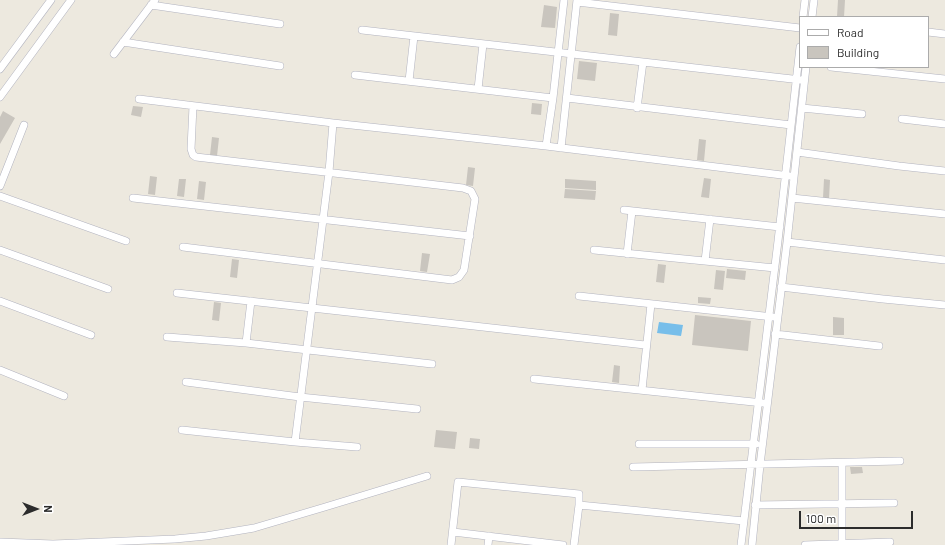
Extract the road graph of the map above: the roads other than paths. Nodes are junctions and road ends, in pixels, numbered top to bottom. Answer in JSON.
{"nodes":[{"id":1,"x":51,"y":0,"type":"edge"},
{"id":2,"x":71,"y":0,"type":"edge"},
{"id":3,"x":560,"y":0,"type":"edge"},
{"id":4,"x":564,"y":0,"type":"edge"},
{"id":5,"x":805,"y":0,"type":"edge"},
{"id":6,"x":814,"y":0,"type":"edge"},
{"id":7,"x":577,"y":1,"type":"edge"},
{"id":8,"x":152,"y":2,"type":"edge"},
{"id":9,"x":803,"y":16,"type":"edge"},
{"id":10,"x":812,"y":16,"type":"edge"},
{"id":11,"x":280,"y":24,"type":"dead end"},
{"id":12,"x":799,"y":28,"type":"edge"},
{"id":13,"x":362,"y":30,"type":"dead end"},
{"id":14,"x":929,"y":32,"type":"edge"},
{"id":15,"x":945,"y":34,"type":"edge"},
{"id":16,"x":414,"y":36,"type":"junction"},
{"id":17,"x":123,"y":42,"type":"junction"},
{"id":18,"x":483,"y":44,"type":"junction"},
{"id":19,"x":558,"y":52,"type":"junction"},
{"id":20,"x":114,"y":54,"type":"dead end"},
{"id":21,"x":571,"y":54,"type":"junction"},
{"id":22,"x":642,"y":62,"type":"junction"},
{"id":23,"x":799,"y":64,"type":"edge"},
{"id":24,"x":280,"y":66,"type":"dead end"},
{"id":25,"x":806,"y":68,"type":"edge"},
{"id":26,"x":840,"y":68,"type":"edge"},
{"id":27,"x":0,"y":69,"type":"edge"},
{"id":28,"x":355,"y":75,"type":"dead end"},
{"id":29,"x":945,"y":79,"type":"edge"},
{"id":30,"x":796,"y":80,"type":"junction"},
{"id":31,"x":409,"y":81,"type":"junction"},
{"id":32,"x":805,"y":81,"type":"junction"},
{"id":33,"x":478,"y":89,"type":"junction"},
{"id":34,"x":0,"y":97,"type":"edge"},
{"id":35,"x":553,"y":98,"type":"junction"},
{"id":36,"x":567,"y":98,"type":"junction"},
{"id":37,"x":139,"y":99,"type":"dead end"},
{"id":38,"x":193,"y":106,"type":"junction"},
{"id":39,"x":637,"y":108,"type":"junction"},
{"id":40,"x":802,"y":108,"type":"junction"},
{"id":41,"x":862,"y":114,"type":"dead end"},
{"id":42,"x":902,"y":119,"type":"dead end"},
{"id":43,"x":333,"y":123,"type":"junction"},
{"id":44,"x":945,"y":124,"type":"edge"},
{"id":45,"x":24,"y":125,"type":"dead end"},
{"id":46,"x":791,"y":125,"type":"junction"},
{"id":47,"x":546,"y":146,"type":"junction"},
{"id":48,"x":561,"y":148,"type":"junction"},
{"id":49,"x":797,"y":152,"type":"junction"},
{"id":50,"x":945,"y":171,"type":"edge"},
{"id":51,"x":329,"y":172,"type":"junction"},
{"id":52,"x":786,"y":176,"type":"junction"},
{"id":53,"x":794,"y":176,"type":"junction"},
{"id":54,"x":0,"y":186,"type":"edge"},
{"id":55,"x":0,"y":196,"type":"edge"},
{"id":56,"x":133,"y":198,"type":"dead end"},
{"id":57,"x":792,"y":198,"type":"junction"},
{"id":58,"x":624,"y":210,"type":"dead end"},
{"id":59,"x":632,"y":211,"type":"junction"},
{"id":60,"x":945,"y":214,"type":"edge"},
{"id":61,"x":322,"y":219,"type":"junction"},
{"id":62,"x":710,"y":219,"type":"junction"},
{"id":63,"x":780,"y":227,"type":"junction"},
{"id":64,"x":470,"y":236,"type":"junction"},
{"id":65,"x":126,"y":241,"type":"dead end"},
{"id":66,"x":787,"y":242,"type":"junction"},
{"id":67,"x":183,"y":247,"type":"dead end"},
{"id":68,"x":0,"y":250,"type":"edge"},
{"id":69,"x":594,"y":250,"type":"dead end"},
{"id":70,"x":627,"y":254,"type":"junction"},
{"id":71,"x":945,"y":260,"type":"edge"},
{"id":72,"x":705,"y":261,"type":"junction"},
{"id":73,"x":317,"y":262,"type":"junction"},
{"id":74,"x":775,"y":268,"type":"junction"},
{"id":75,"x":781,"y":287,"type":"junction"},
{"id":76,"x":108,"y":289,"type":"dead end"},
{"id":77,"x":177,"y":293,"type":"dead end"},
{"id":78,"x":579,"y":296,"type":"dead end"},
{"id":79,"x":0,"y":301,"type":"edge"},
{"id":80,"x":251,"y":301,"type":"junction"},
{"id":81,"x":651,"y":304,"type":"junction"},
{"id":82,"x":945,"y":304,"type":"edge"},
{"id":83,"x":312,"y":308,"type":"junction"},
{"id":84,"x":769,"y":317,"type":"junction"},
{"id":85,"x":778,"y":318,"type":"junction"},
{"id":86,"x":776,"y":334,"type":"junction"},
{"id":87,"x":91,"y":335,"type":"dead end"},
{"id":88,"x":167,"y":337,"type":"dead end"},
{"id":89,"x":246,"y":343,"type":"junction"},
{"id":90,"x":645,"y":345,"type":"junction"},
{"id":91,"x":879,"y":346,"type":"dead end"},
{"id":92,"x":306,"y":351,"type":"junction"},
{"id":93,"x":432,"y":364,"type":"dead end"},
{"id":94,"x":0,"y":370,"type":"edge"},
{"id":95,"x":534,"y":379,"type":"dead end"},
{"id":96,"x":186,"y":382,"type":"dead end"},
{"id":97,"x":642,"y":390,"type":"junction"},
{"id":98,"x":64,"y":396,"type":"dead end"},
{"id":99,"x":300,"y":397,"type":"junction"},
{"id":100,"x":759,"y":403,"type":"junction"},
{"id":101,"x":767,"y":404,"type":"junction"},
{"id":102,"x":417,"y":409,"type":"dead end"},
{"id":103,"x":182,"y":430,"type":"dead end"},
{"id":104,"x":295,"y":442,"type":"junction"},
{"id":105,"x":639,"y":444,"type":"dead end"},
{"id":106,"x":753,"y":444,"type":"junction"},
{"id":107,"x":762,"y":444,"type":"junction"},
{"id":108,"x":357,"y":447,"type":"dead end"},
{"id":109,"x":900,"y":461,"type":"dead end"},
{"id":110,"x":842,"y":463,"type":"junction"},
{"id":111,"x":751,"y":465,"type":"junction"},
{"id":112,"x":760,"y":465,"type":"junction"},
{"id":113,"x":633,"y":467,"type":"dead end"},
{"id":114,"x":427,"y":476,"type":"dead end"},
{"id":115,"x":894,"y":503,"type":"dead end"},
{"id":116,"x":842,"y":504,"type":"junction"},
{"id":117,"x":579,"y":505,"type":"junction"},
{"id":118,"x":756,"y":505,"type":"junction"},
{"id":119,"x":744,"y":521,"type":"junction"},
{"id":120,"x":453,"y":532,"type":"junction"},
{"id":121,"x":489,"y":536,"type":"junction"},
{"id":122,"x":0,"y":542,"type":"edge"},
{"id":123,"x":890,"y":542,"type":"dead end"},
{"id":124,"x":842,"y":544,"type":"edge"},
{"id":125,"x":451,"y":545,"type":"edge"},
{"id":126,"x":488,"y":545,"type":"edge"},
{"id":127,"x":563,"y":545,"type":"edge"},
{"id":128,"x":574,"y":545,"type":"edge"},
{"id":129,"x":741,"y":545,"type":"edge"},
{"id":130,"x":752,"y":545,"type":"edge"},
{"id":131,"x":805,"y":545,"type":"edge"}],
"edges":[{"from":1,"to":27,"type":"street"},
{"from":2,"to":34,"type":"street"},
{"from":3,"to":4,"type":"street"},
{"from":4,"to":19,"type":"street"},
{"from":5,"to":9,"type":"street"},
{"from":6,"to":10,"type":"street"},
{"from":7,"to":12,"type":"street"},
{"from":7,"to":21,"type":"street"},
{"from":8,"to":11,"type":"street"},
{"from":8,"to":17,"type":"street"},
{"from":13,"to":16,"type":"street"},
{"from":14,"to":15,"type":"street"},
{"from":16,"to":18,"type":"street"},
{"from":16,"to":31,"type":"street"},
{"from":17,"to":20,"type":"street"},
{"from":17,"to":24,"type":"street"},
{"from":18,"to":19,"type":"street"},
{"from":18,"to":33,"type":"street"},
{"from":19,"to":21,"type":"street"},
{"from":19,"to":35,"type":"street"},
{"from":21,"to":22,"type":"street"},
{"from":21,"to":36,"type":"street"},
{"from":22,"to":30,"type":"street"},
{"from":22,"to":39,"type":"street"},
{"from":23,"to":30,"type":"street"},
{"from":25,"to":32,"type":"street"},
{"from":26,"to":29,"type":"street"},
{"from":28,"to":31,"type":"street"},
{"from":30,"to":32,"type":"street"},
{"from":30,"to":46,"type":"street"},
{"from":31,"to":33,"type":"street"},
{"from":32,"to":40,"type":"street"},
{"from":33,"to":35,"type":"street"},
{"from":35,"to":47,"type":"street"},
{"from":36,"to":39,"type":"street"},
{"from":36,"to":48,"type":"street"},
{"from":37,"to":38,"type":"street"},
{"from":38,"to":43,"type":"street"},
{"from":38,"to":51,"type":"street"},
{"from":39,"to":46,"type":"street"},
{"from":40,"to":41,"type":"street"},
{"from":40,"to":49,"type":"street"},
{"from":42,"to":44,"type":"street"},
{"from":43,"to":47,"type":"street"},
{"from":43,"to":51,"type":"street"},
{"from":45,"to":54,"type":"street"},
{"from":46,"to":52,"type":"street"},
{"from":47,"to":48,"type":"street"},
{"from":48,"to":52,"type":"street"},
{"from":49,"to":50,"type":"street"},
{"from":49,"to":53,"type":"street"},
{"from":51,"to":61,"type":"street"},
{"from":51,"to":64,"type":"street"},
{"from":52,"to":53,"type":"street"},
{"from":52,"to":63,"type":"street"},
{"from":53,"to":57,"type":"street"},
{"from":55,"to":65,"type":"street"},
{"from":56,"to":61,"type":"street"},
{"from":57,"to":60,"type":"street"},
{"from":57,"to":66,"type":"street"},
{"from":58,"to":59,"type":"street"},
{"from":59,"to":62,"type":"street"},
{"from":59,"to":70,"type":"street"},
{"from":61,"to":64,"type":"street"},
{"from":61,"to":73,"type":"street"},
{"from":62,"to":63,"type":"street"},
{"from":62,"to":72,"type":"street"},
{"from":63,"to":74,"type":"street"},
{"from":64,"to":73,"type":"street"},
{"from":66,"to":71,"type":"street"},
{"from":66,"to":75,"type":"street"},
{"from":67,"to":73,"type":"street"},
{"from":68,"to":76,"type":"street"},
{"from":69,"to":70,"type":"street"},
{"from":70,"to":72,"type":"street"},
{"from":72,"to":74,"type":"street"},
{"from":73,"to":83,"type":"street"},
{"from":74,"to":84,"type":"street"},
{"from":75,"to":82,"type":"street"},
{"from":75,"to":85,"type":"street"},
{"from":77,"to":80,"type":"street"},
{"from":78,"to":81,"type":"street"},
{"from":79,"to":87,"type":"street"},
{"from":80,"to":83,"type":"street"},
{"from":80,"to":89,"type":"street"},
{"from":81,"to":84,"type":"street"},
{"from":81,"to":90,"type":"street"},
{"from":83,"to":90,"type":"street"},
{"from":83,"to":92,"type":"street"},
{"from":84,"to":85,"type":"street"},
{"from":84,"to":100,"type":"street"},
{"from":85,"to":86,"type":"street"},
{"from":86,"to":91,"type":"street"},
{"from":86,"to":101,"type":"street"},
{"from":88,"to":89,"type":"street"},
{"from":89,"to":92,"type":"street"},
{"from":90,"to":97,"type":"street"},
{"from":92,"to":93,"type":"street"},
{"from":92,"to":99,"type":"street"},
{"from":94,"to":98,"type":"street"},
{"from":95,"to":97,"type":"street"},
{"from":96,"to":99,"type":"street"},
{"from":97,"to":100,"type":"street"},
{"from":99,"to":102,"type":"street"},
{"from":99,"to":104,"type":"street"},
{"from":100,"to":101,"type":"street"},
{"from":100,"to":106,"type":"street"},
{"from":101,"to":107,"type":"street"},
{"from":103,"to":104,"type":"street"},
{"from":104,"to":108,"type":"street"},
{"from":105,"to":106,"type":"street"},
{"from":106,"to":107,"type":"street"},
{"from":106,"to":111,"type":"street"},
{"from":107,"to":112,"type":"street"},
{"from":109,"to":110,"type":"street"},
{"from":110,"to":112,"type":"street"},
{"from":110,"to":116,"type":"street"},
{"from":111,"to":112,"type":"street"},
{"from":111,"to":113,"type":"street"},
{"from":111,"to":119,"type":"street"},
{"from":112,"to":118,"type":"street"},
{"from":114,"to":122,"type":"street"},
{"from":115,"to":116,"type":"street"},
{"from":116,"to":118,"type":"street"},
{"from":116,"to":124,"type":"street"},
{"from":117,"to":119,"type":"street"},
{"from":117,"to":120,"type":"street"},
{"from":117,"to":128,"type":"street"},
{"from":118,"to":130,"type":"street"},
{"from":119,"to":129,"type":"street"},
{"from":120,"to":121,"type":"street"},
{"from":120,"to":125,"type":"street"},
{"from":121,"to":126,"type":"street"},
{"from":121,"to":127,"type":"street"},
{"from":123,"to":124,"type":"street"},
{"from":124,"to":131,"type":"street"}]}
